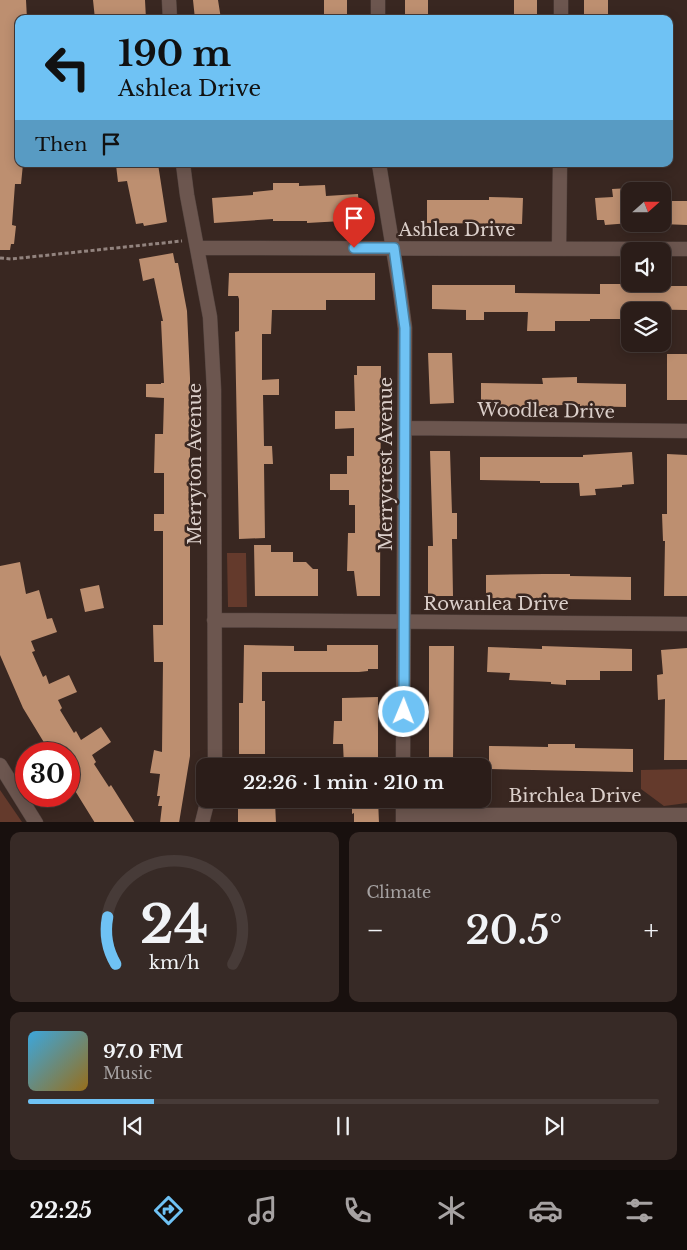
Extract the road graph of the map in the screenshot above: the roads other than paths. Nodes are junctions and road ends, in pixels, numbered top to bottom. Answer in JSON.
{"nodes":[{"id":1,"x":169,"y":0,"type":"edge"},
{"id":2,"x":378,"y":0,"type":"edge"},
{"id":3,"x":561,"y":0,"type":"edge"},
{"id":4,"x":170,"y":15,"type":"edge"},
{"id":5,"x":378,"y":15,"type":"edge"},
{"id":6,"x":561,"y":15,"type":"edge"},
{"id":7,"x":183,"y":167,"type":"edge"},
{"id":8,"x":380,"y":167,"type":"edge"},
{"id":9,"x":560,"y":167,"type":"edge"},
{"id":10,"x":196,"y":243,"type":"junction"},
{"id":11,"x":394,"y":248,"type":"junction"},
{"id":12,"x":559,"y":249,"type":"junction"},
{"id":13,"x":687,"y":249,"type":"edge"},
{"id":14,"x":405,"y":428,"type":"junction"},
{"id":15,"x":687,"y":431,"type":"edge"},
{"id":16,"x":214,"y":620,"type":"junction"},
{"id":17,"x":405,"y":622,"type":"junction"},
{"id":18,"x":687,"y":624,"type":"edge"},
{"id":19,"x":215,"y":758,"type":"edge"},
{"id":20,"x":403,"y":758,"type":"edge"},
{"id":21,"x":0,"y":765,"type":"edge"},
{"id":22,"x":206,"y":808,"type":"edge"},
{"id":23,"x":687,"y":815,"type":"edge"},
{"id":24,"x":403,"y":819,"type":"edge"},
{"id":25,"x":36,"y":822,"type":"edge"},
{"id":26,"x":202,"y":822,"type":"edge"}],
"edges":[{"from":1,"to":4,"type":"street"},
{"from":2,"to":5,"type":"street"},
{"from":3,"to":6,"type":"street"},
{"from":7,"to":10,"type":"street","name":"Merryton Avenue"},
{"from":8,"to":11,"type":"street","name":"Merrycrest Avenue"},
{"from":9,"to":12,"type":"street"},
{"from":10,"to":11,"type":"street","name":"Ashlea Drive"},
{"from":10,"to":16,"type":"street","name":"Merryton Avenue"},
{"from":11,"to":12,"type":"street","name":"Ashlea Drive"},
{"from":11,"to":14,"type":"street","name":"Merrycrest Avenue"},
{"from":12,"to":13,"type":"street","name":"Ashlea Drive"},
{"from":14,"to":15,"type":"street","name":"Woodlea Drive"},
{"from":14,"to":17,"type":"street","name":"Merrycrest Avenue"},
{"from":16,"to":17,"type":"street","name":"Rowanlea Drive"},
{"from":16,"to":19,"type":"street","name":"Merryton Avenue"},
{"from":17,"to":18,"type":"street","name":"Rowanlea Drive"},
{"from":17,"to":20,"type":"street","name":"Merrycrest Avenue"},
{"from":21,"to":25,"type":"street"},
{"from":22,"to":26,"type":"street"},
{"from":23,"to":24,"type":"street","name":"Birchlea Drive"}]}
